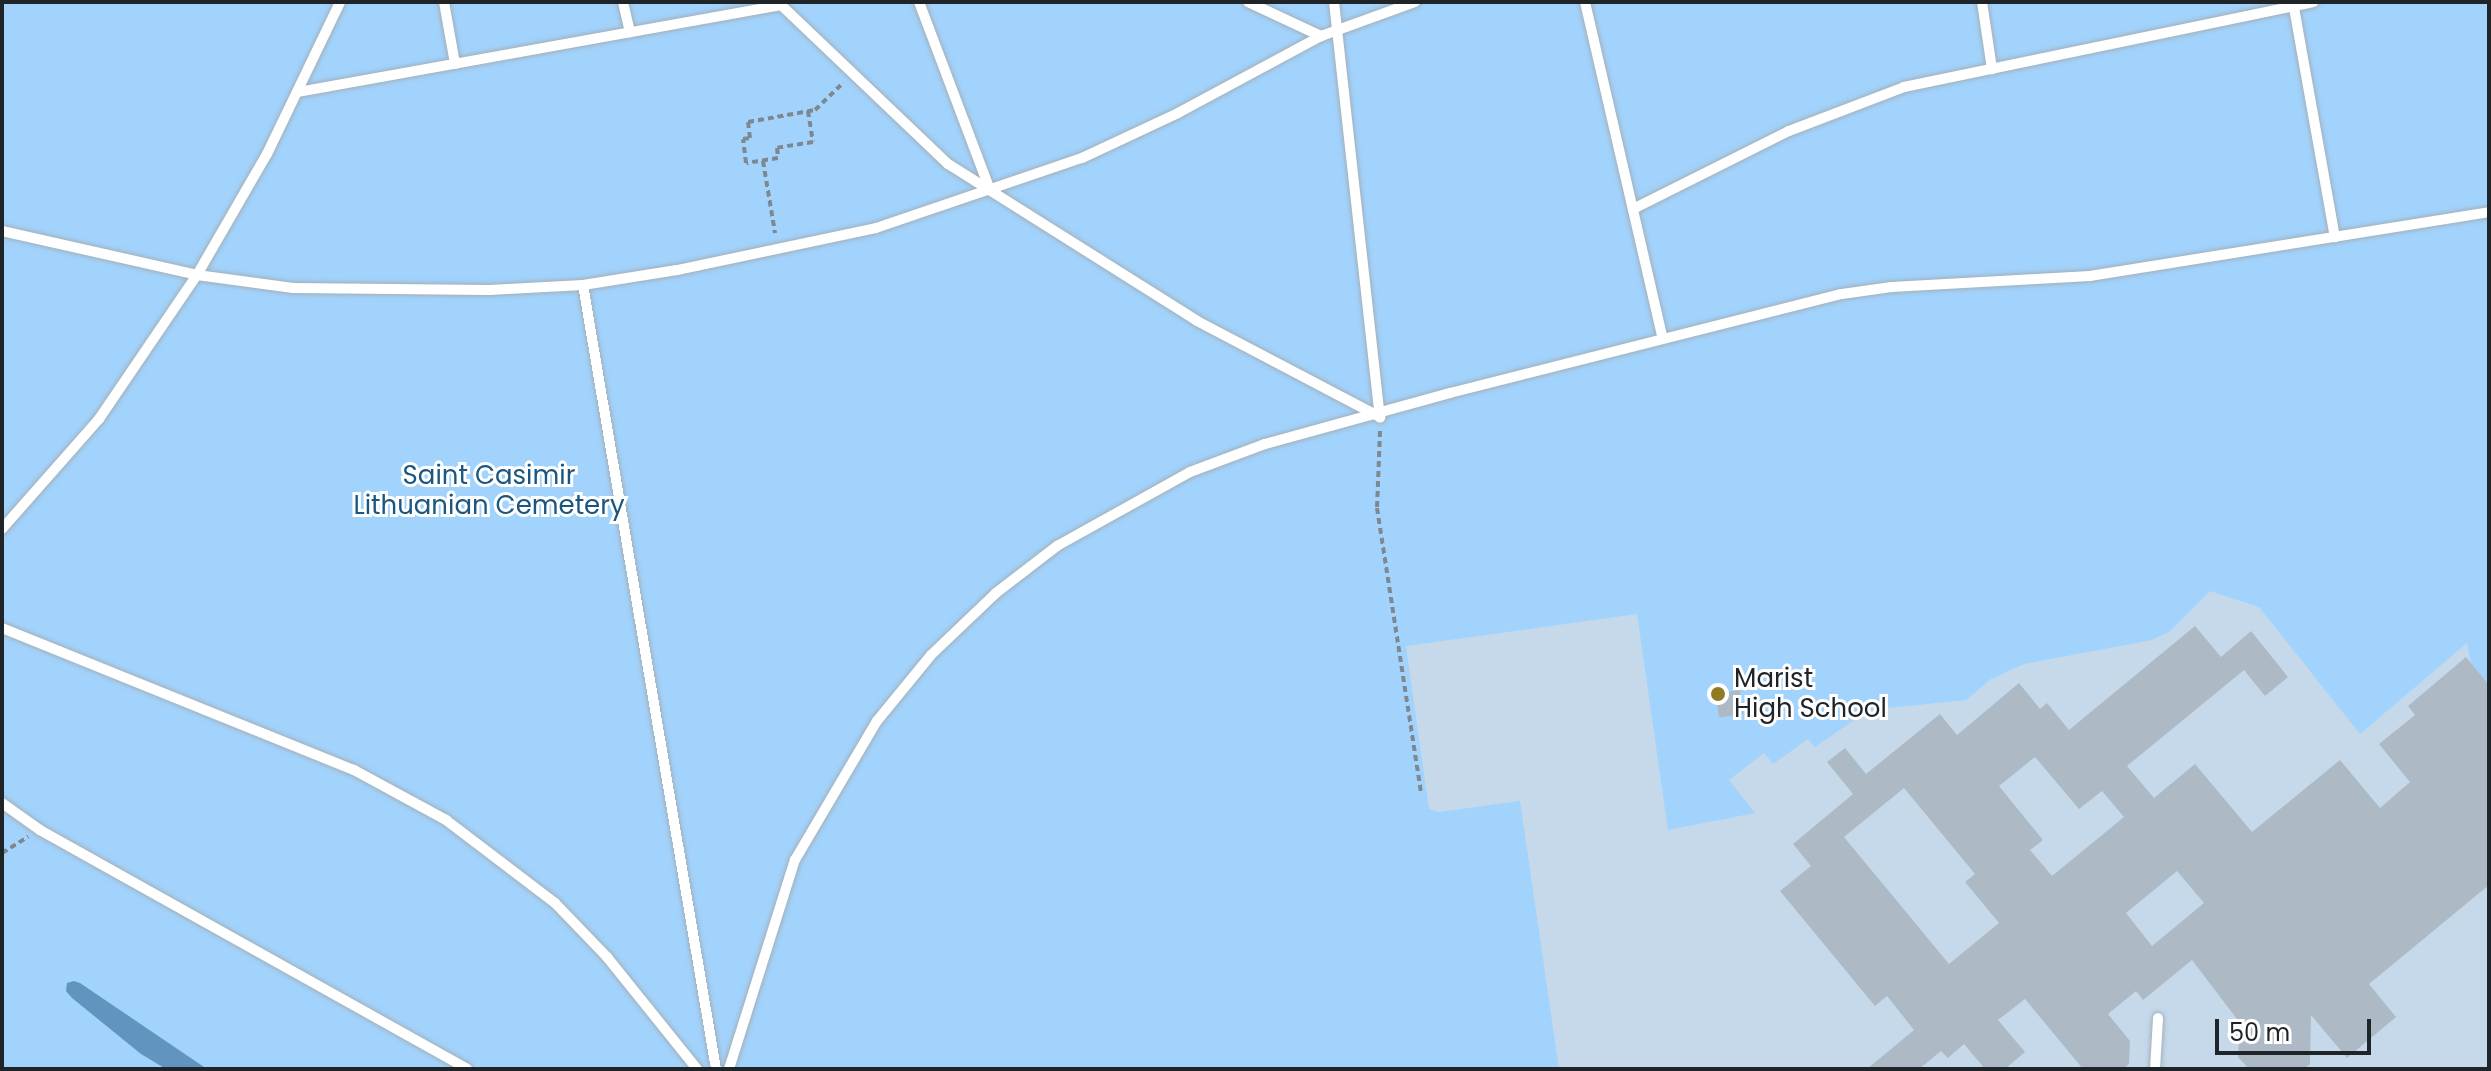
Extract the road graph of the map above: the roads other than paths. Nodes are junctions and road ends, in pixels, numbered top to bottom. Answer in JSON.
{"nodes":[{"id":1,"x":340,"y":2,"type":"edge"},
{"id":2,"x":444,"y":2,"type":"edge"},
{"id":3,"x":623,"y":2,"type":"edge"},
{"id":4,"x":919,"y":2,"type":"edge"},
{"id":5,"x":1248,"y":2,"type":"edge"},
{"id":6,"x":1334,"y":2,"type":"edge"},
{"id":7,"x":1415,"y":2,"type":"edge"},
{"id":8,"x":1585,"y":2,"type":"edge"},
{"id":9,"x":1982,"y":2,"type":"edge"},
{"id":10,"x":2313,"y":2,"type":"edge"},
{"id":11,"x":779,"y":3,"type":"edge"},
{"id":12,"x":2294,"y":4,"type":"edge"},
{"id":13,"x":1336,"y":30,"type":"junction"},
{"id":14,"x":630,"y":32,"type":"junction"},
{"id":15,"x":1321,"y":36,"type":"junction"},
{"id":16,"x":455,"y":64,"type":"junction"},
{"id":17,"x":1992,"y":69,"type":"junction"},
{"id":18,"x":298,"y":92,"type":"junction"},
{"id":19,"x":990,"y":190,"type":"junction"},
{"id":20,"x":1633,"y":209,"type":"junction"},
{"id":21,"x":2489,"y":212,"type":"edge"},
{"id":22,"x":2,"y":231,"type":"edge"},
{"id":23,"x":2335,"y":237,"type":"junction"},
{"id":24,"x":197,"y":275,"type":"junction"},
{"id":25,"x":583,"y":285,"type":"junction"},
{"id":26,"x":1662,"y":336,"type":"junction"},
{"id":27,"x":1380,"y":417,"type":"junction"},
{"id":28,"x":2,"y":529,"type":"edge"},
{"id":29,"x":2,"y":628,"type":"edge"},
{"id":30,"x":2,"y":803,"type":"edge"},
{"id":31,"x":2158,"y":1018,"type":"dead end"},
{"id":32,"x":467,"y":1069,"type":"edge"},
{"id":33,"x":697,"y":1069,"type":"edge"},
{"id":34,"x":716,"y":1069,"type":"edge"},
{"id":35,"x":729,"y":1069,"type":"edge"},
{"id":36,"x":2155,"y":1069,"type":"edge"}],
"edges":[{"from":1,"to":18,"type":"lane"},
{"from":2,"to":16,"type":"lane"},
{"from":3,"to":14,"type":"lane"},
{"from":4,"to":19,"type":"lane"},
{"from":5,"to":15,"type":"lane"},
{"from":6,"to":13,"type":"lane"},
{"from":7,"to":13,"type":"lane"},
{"from":8,"to":20,"type":"lane"},
{"from":9,"to":17,"type":"lane"},
{"from":10,"to":12,"type":"lane"},
{"from":11,"to":14,"type":"lane"},
{"from":11,"to":19,"type":"lane"},
{"from":12,"to":17,"type":"lane"},
{"from":12,"to":23,"type":"lane"},
{"from":13,"to":15,"type":"lane"},
{"from":13,"to":27,"type":"lane"},
{"from":14,"to":16,"type":"lane"},
{"from":15,"to":19,"type":"lane"},
{"from":16,"to":18,"type":"lane"},
{"from":17,"to":20,"type":"lane"},
{"from":18,"to":24,"type":"lane"},
{"from":19,"to":25,"type":"lane"},
{"from":19,"to":27,"type":"lane"},
{"from":20,"to":26,"type":"lane"},
{"from":21,"to":23,"type":"lane"},
{"from":22,"to":24,"type":"lane"},
{"from":23,"to":26,"type":"lane"},
{"from":24,"to":25,"type":"lane"},
{"from":24,"to":28,"type":"lane"},
{"from":25,"to":34,"type":"lane"},
{"from":26,"to":27,"type":"lane"},
{"from":27,"to":35,"type":"lane"},
{"from":29,"to":33,"type":"lane"},
{"from":30,"to":32,"type":"lane"},
{"from":31,"to":36,"type":"lane"}]}
